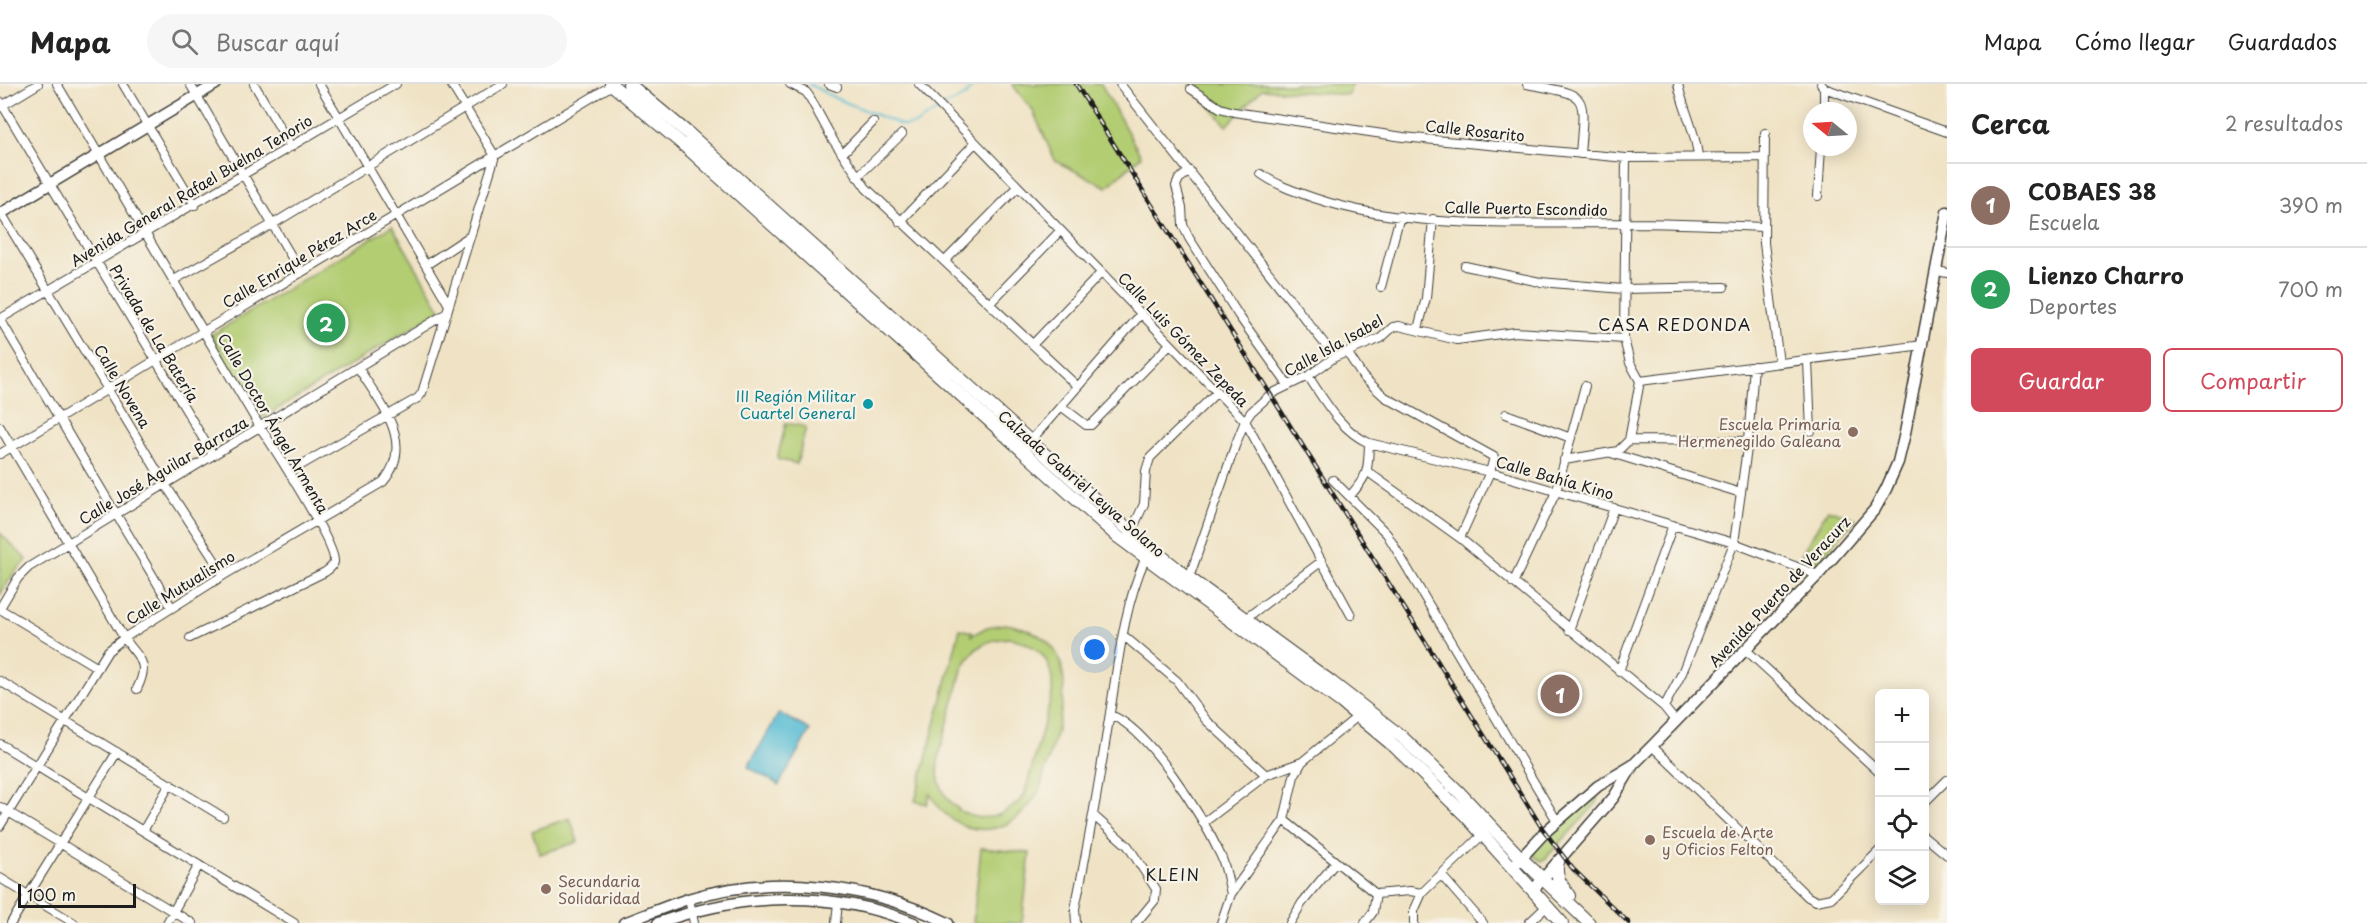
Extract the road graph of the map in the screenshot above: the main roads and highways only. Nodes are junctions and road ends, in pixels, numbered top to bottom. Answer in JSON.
{"nodes":[{"id":1,"x":612,"y":84,"type":"edge"},
{"id":2,"x":629,"y":84,"type":"edge"},
{"id":3,"x":708,"y":161,"type":"junction"},
{"id":4,"x":832,"y":271,"type":"junction"},
{"id":5,"x":1558,"y":862,"type":"road end"},
{"id":6,"x":1579,"y":912,"type":"junction"},
{"id":7,"x":1562,"y":923,"type":"edge"},
{"id":8,"x":1589,"y":923,"type":"edge"}],
"edges":[{"from":1,"to":3,"type":"main road","name":"Calzada Gabriel Leyva Solano"},
{"from":2,"to":3,"type":"main road","name":"Calzada Gabriel Leyva Solano"},
{"from":3,"to":4,"type":"main road","name":"Calzada Gabriel Leyva Solano"},
{"from":4,"to":6,"type":"main road","name":"Calzada Gabriel Leyva Solano"},
{"from":4,"to":7,"type":"main road","name":"Calzada Gabriel Leyva Solano"},
{"from":5,"to":6,"type":"main road"},
{"from":6,"to":8,"type":"main road"}]}
